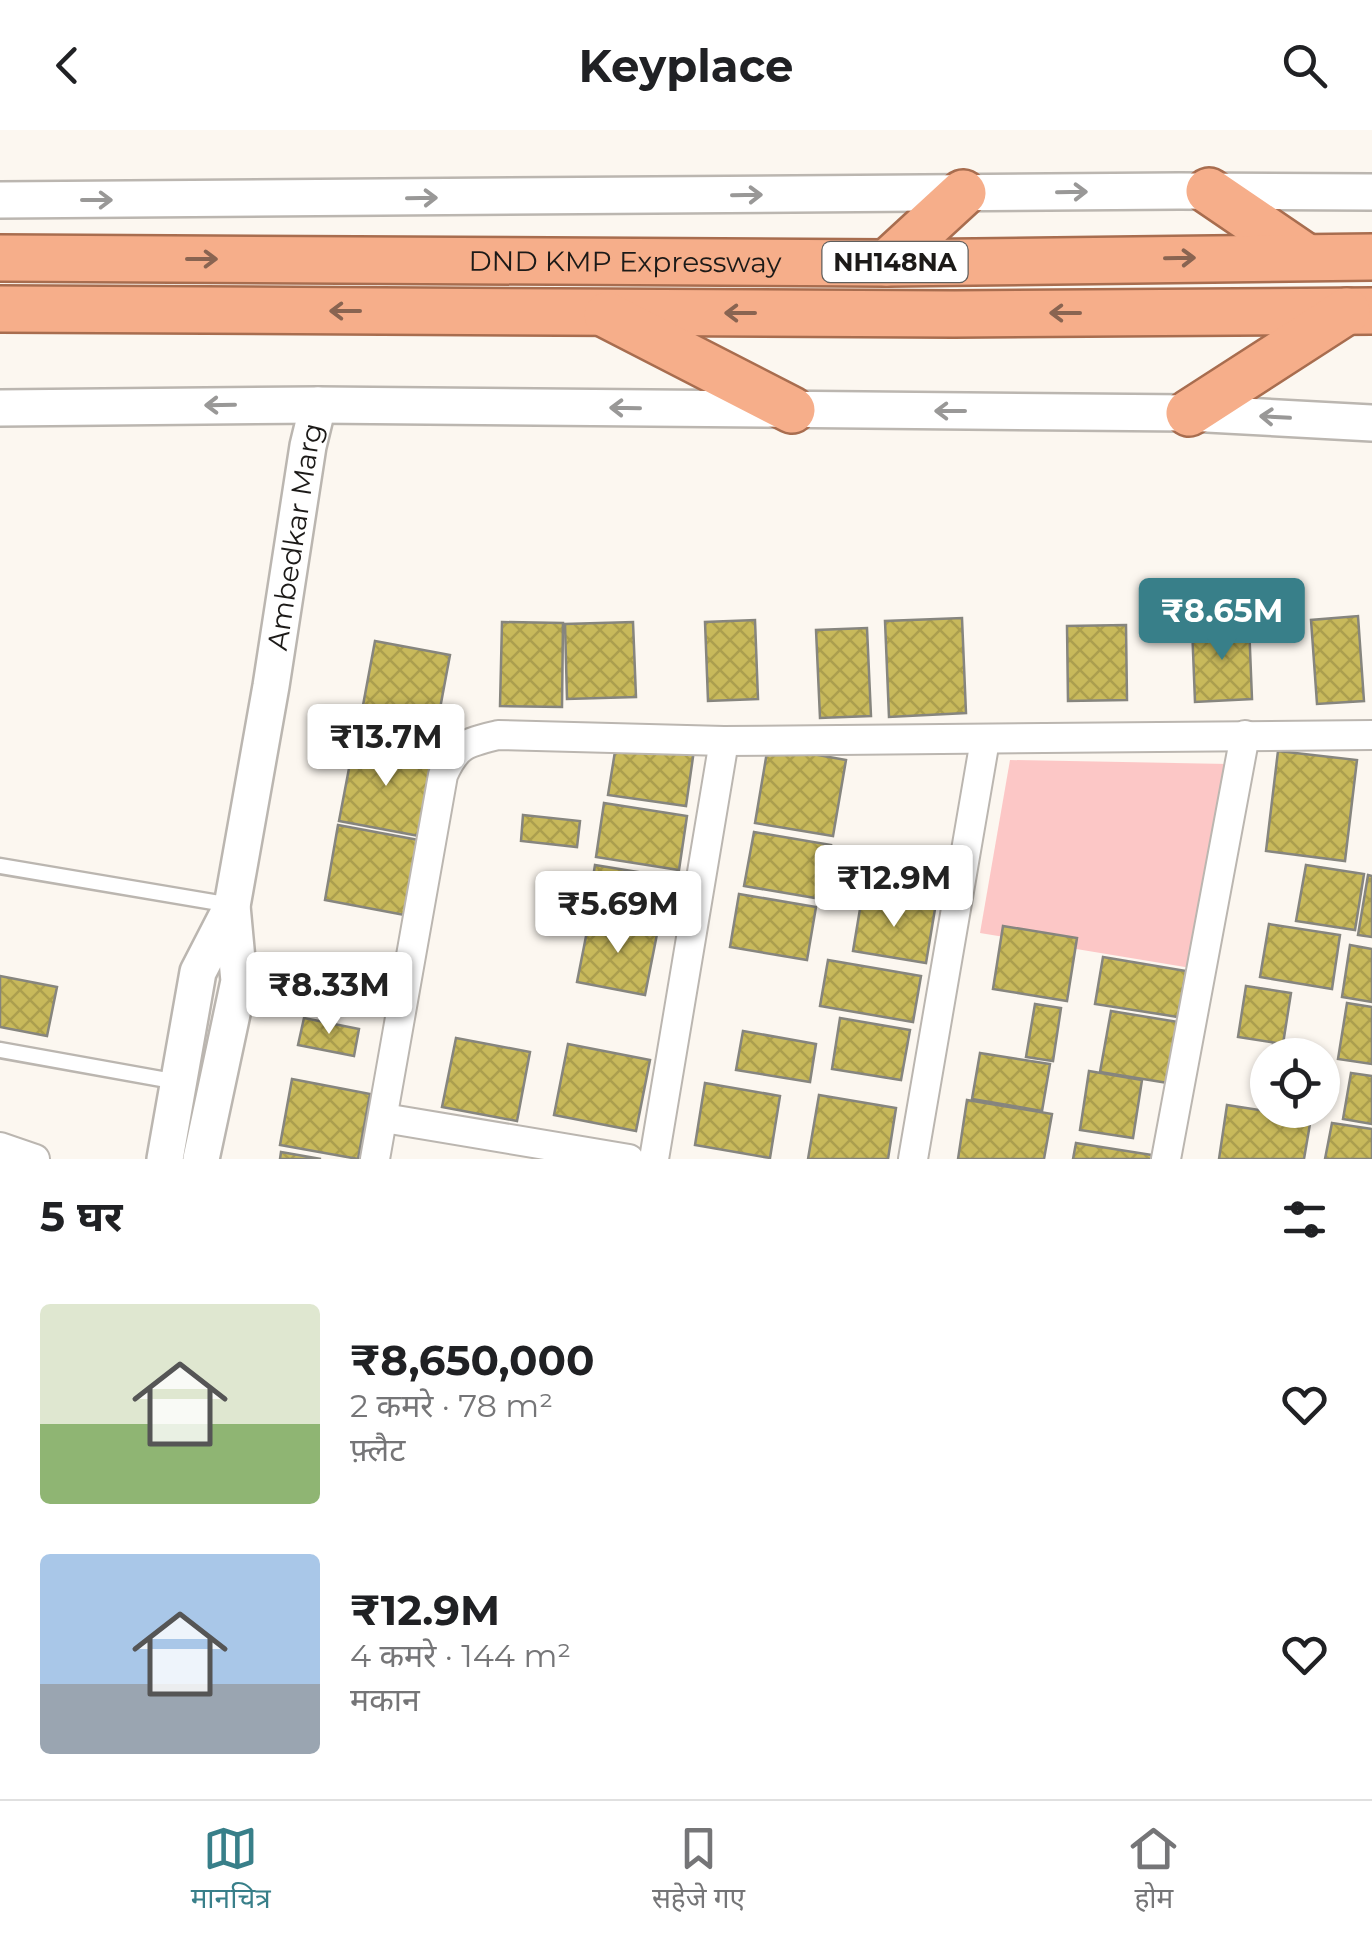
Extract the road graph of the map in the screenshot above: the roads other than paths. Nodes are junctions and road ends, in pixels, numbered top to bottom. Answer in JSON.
{"nodes":[{"id":1,"x":1208,"y":191,"type":"junction"},
{"id":2,"x":963,"y":192,"type":"junction"},
{"id":3,"x":1372,"y":192,"type":"edge"},
{"id":4,"x":0,"y":200,"type":"edge"},
{"id":5,"x":1372,"y":256,"type":"edge"},
{"id":6,"x":1306,"y":257,"type":"junction"},
{"id":7,"x":0,"y":258,"type":"edge"},
{"id":8,"x":887,"y":262,"type":"junction"},
{"id":9,"x":0,"y":310,"type":"edge"},
{"id":10,"x":1360,"y":311,"type":"edge"},
{"id":11,"x":600,"y":312,"type":"junction"},
{"id":12,"x":318,"y":404,"type":"junction"},
{"id":13,"x":0,"y":408,"type":"edge"},
{"id":14,"x":792,"y":410,"type":"junction"},
{"id":15,"x":1189,"y":413,"type":"junction"},
{"id":16,"x":1372,"y":423,"type":"edge"},
{"id":17,"x":1245,"y":735,"type":"junction"},
{"id":18,"x":1372,"y":736,"type":"edge"},
{"id":19,"x":984,"y":740,"type":"junction"},
{"id":20,"x":724,"y":741,"type":"junction"},
{"id":21,"x":0,"y":866,"type":"edge"},
{"id":22,"x":232,"y":906,"type":"junction"},
{"id":23,"x":0,"y":1050,"type":"edge"},
{"id":24,"x":178,"y":1082,"type":"junction"},
{"id":25,"x":384,"y":1118,"type":"junction"},
{"id":26,"x":0,"y":1147,"type":"edge"},
{"id":27,"x":35,"y":1159,"type":"edge"},
{"id":28,"x":165,"y":1159,"type":"edge"},
{"id":29,"x":201,"y":1159,"type":"edge"},
{"id":30,"x":375,"y":1159,"type":"edge"},
{"id":31,"x":629,"y":1159,"type":"edge"},
{"id":32,"x":654,"y":1159,"type":"edge"},
{"id":33,"x":913,"y":1159,"type":"edge"},
{"id":34,"x":1166,"y":1159,"type":"edge"}],
"edges":[{"from":2,"to":1,"type":"street","one_way":true},
{"from":1,"to":3,"type":"street"},
{"from":1,"to":6,"type":"highway"},
{"from":4,"to":2,"type":"street","one_way":true},
{"from":2,"to":8,"type":"highway"},
{"from":5,"to":6,"type":"highway","name":"DND KMP Expressway","number":"NH148NA"},
{"from":8,"to":6,"type":"highway","name":"DND KMP Expressway","number":"NH148NA","one_way":true},
{"from":7,"to":8,"type":"highway","name":"DND KMP Expressway","number":"NH148NA","one_way":true},
{"from":11,"to":9,"type":"highway","name":"DND KMP Expressway","number":"NH148NA","one_way":true},
{"from":10,"to":11,"type":"highway","name":"DND KMP Expressway","number":"NH148NA","one_way":true},
{"from":10,"to":15,"type":"highway"},
{"from":11,"to":14,"type":"highway"},
{"from":12,"to":13,"type":"street","one_way":true},
{"from":14,"to":12,"type":"street","one_way":true},
{"from":12,"to":22,"type":"street","name":"Ambedkar Marg"},
{"from":15,"to":14,"type":"street","one_way":true},
{"from":16,"to":15,"type":"street","one_way":true},
{"from":17,"to":18,"type":"street"},
{"from":17,"to":19,"type":"street"},
{"from":17,"to":34,"type":"street"},
{"from":19,"to":20,"type":"street"},
{"from":19,"to":33,"type":"street"},
{"from":20,"to":25,"type":"street"},
{"from":20,"to":32,"type":"street"},
{"from":21,"to":22,"type":"lane"},
{"from":22,"to":24,"type":"street","name":"Ambedkar Marg"},
{"from":22,"to":29,"type":"street","name":"Ambedkar Marg"},
{"from":23,"to":24,"type":"lane"},
{"from":24,"to":28,"type":"street","name":"Ambedkar Marg"},
{"from":25,"to":30,"type":"street"},
{"from":25,"to":31,"type":"street"},
{"from":26,"to":27,"type":"street"}]}
